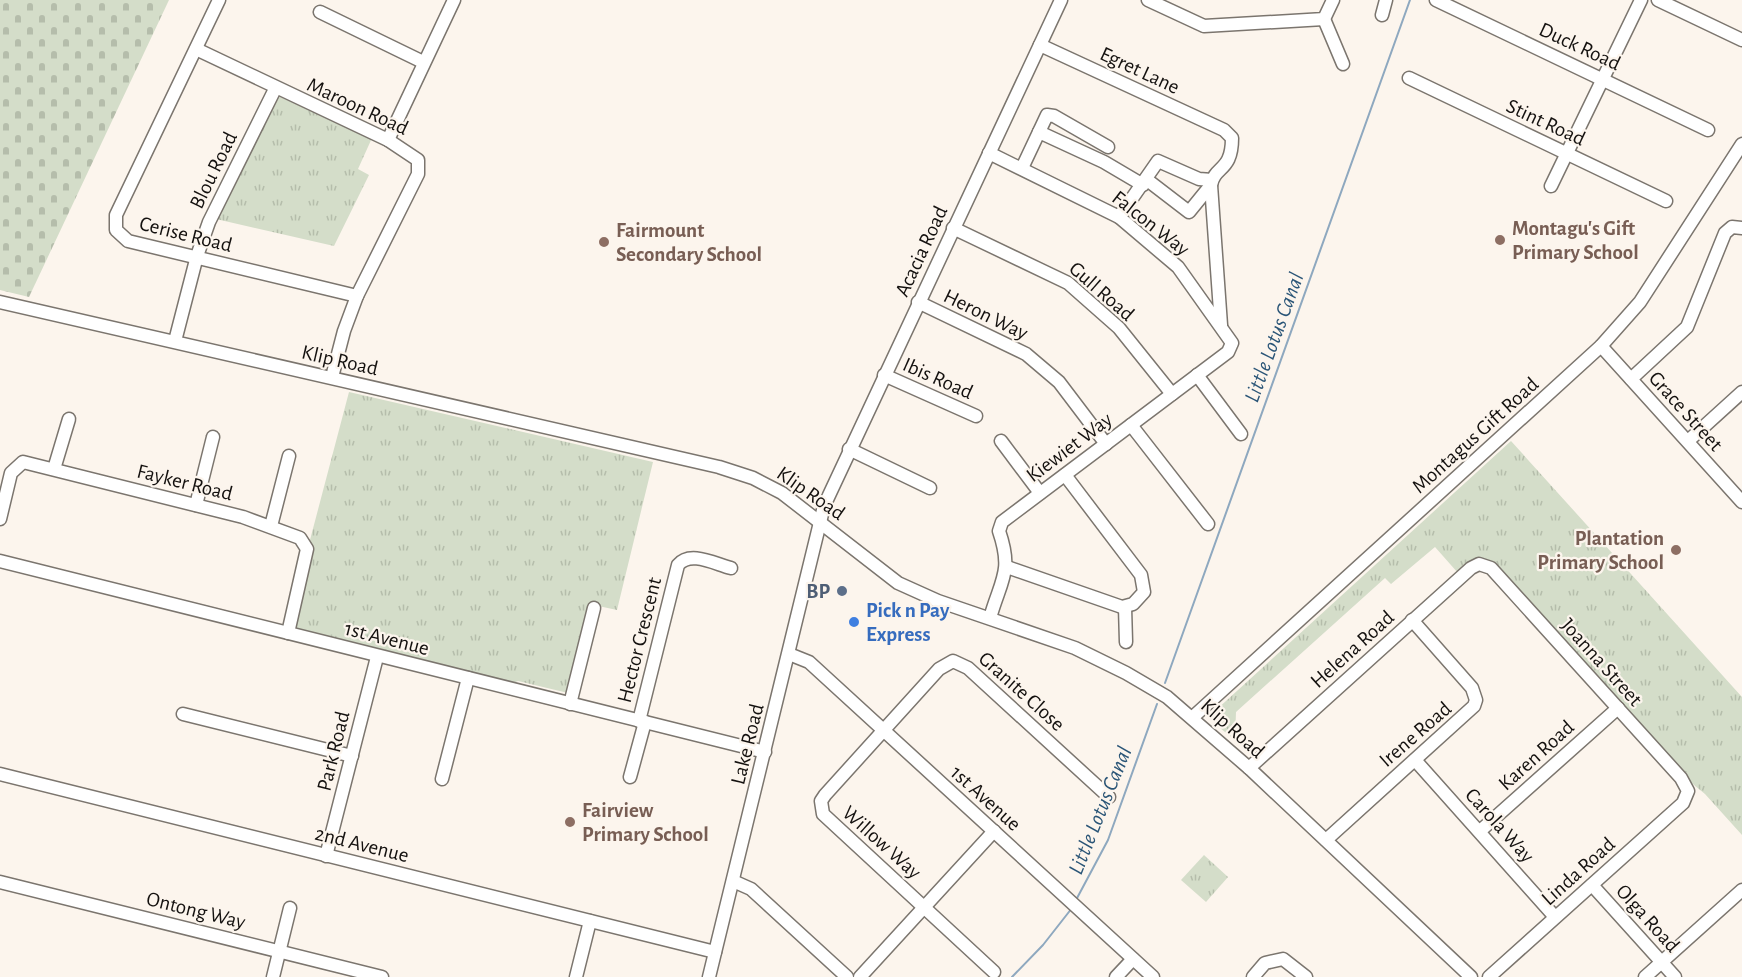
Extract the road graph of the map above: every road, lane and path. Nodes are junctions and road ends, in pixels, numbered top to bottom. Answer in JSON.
{"nodes":[{"id":1,"x":219,"y":0,"type":"edge"},
{"id":2,"x":454,"y":0,"type":"edge"},
{"id":3,"x":1061,"y":0,"type":"edge"},
{"id":4,"x":1148,"y":0,"type":"edge"},
{"id":5,"x":1333,"y":0,"type":"edge"},
{"id":6,"x":1386,"y":0,"type":"edge"},
{"id":7,"x":1436,"y":0,"type":"edge"},
{"id":8,"x":1641,"y":0,"type":"edge"},
{"id":9,"x":1658,"y":0,"type":"edge"},
{"id":10,"x":320,"y":12,"type":"dead end"},
{"id":11,"x":1382,"y":15,"type":"dead end"},
{"id":12,"x":1324,"y":19,"type":"junction"},
{"id":13,"x":1742,"y":40,"type":"edge"},
{"id":14,"x":1040,"y":45,"type":"junction"},
{"id":15,"x":196,"y":50,"type":"junction"},
{"id":16,"x":423,"y":62,"type":"junction"},
{"id":17,"x":1343,"y":64,"type":"dead end"},
{"id":18,"x":1409,"y":78,"type":"dead end"},
{"id":19,"x":1603,"y":78,"type":"junction"},
{"id":20,"x":275,"y":89,"type":"junction"},
{"id":21,"x":1708,"y":130,"type":"dead end"},
{"id":22,"x":1038,"y":132,"type":"junction"},
{"id":23,"x":388,"y":140,"type":"junction"},
{"id":24,"x":1742,"y":144,"type":"edge"},
{"id":25,"x":1108,"y":147,"type":"dead end"},
{"id":26,"x":989,"y":153,"type":"junction"},
{"id":27,"x":1568,"y":154,"type":"junction"},
{"id":28,"x":1022,"y":168,"type":"junction"},
{"id":29,"x":1144,"y":182,"type":"junction"},
{"id":30,"x":1212,"y":182,"type":"junction"},
{"id":31,"x":1551,"y":186,"type":"dead end"},
{"id":32,"x":1666,"y":201,"type":"dead end"},
{"id":33,"x":1119,"y":217,"type":"junction"},
{"id":34,"x":953,"y":228,"type":"junction"},
{"id":35,"x":1742,"y":228,"type":"edge"},
{"id":36,"x":197,"y":256,"type":"junction"},
{"id":37,"x":357,"y":296,"type":"junction"},
{"id":38,"x":0,"y":302,"type":"edge"},
{"id":39,"x":918,"y":302,"type":"junction"},
{"id":40,"x":1221,"y":326,"type":"junction"},
{"id":41,"x":1230,"y":338,"type":"joint"},
{"id":42,"x":176,"y":341,"type":"junction"},
{"id":43,"x":1601,"y":346,"type":"junction"},
{"id":44,"x":884,"y":375,"type":"junction"},
{"id":45,"x":1197,"y":375,"type":"junction"},
{"id":46,"x":332,"y":377,"type":"junction"},
{"id":47,"x":1631,"y":379,"type":"junction"},
{"id":48,"x":1742,"y":392,"type":"edge"},
{"id":49,"x":1172,"y":394,"type":"junction"},
{"id":50,"x":976,"y":416,"type":"dead end"},
{"id":51,"x":69,"y":419,"type":"dead end"},
{"id":52,"x":1131,"y":425,"type":"junction"},
{"id":53,"x":1241,"y":434,"type":"dead end"},
{"id":54,"x":213,"y":437,"type":"dead end"},
{"id":55,"x":1001,"y":441,"type":"dead end"},
{"id":56,"x":1688,"y":441,"type":"junction"},
{"id":57,"x":1106,"y":444,"type":"junction"},
{"id":58,"x":849,"y":449,"type":"junction"},
{"id":59,"x":289,"y":456,"type":"dead end"},
{"id":60,"x":54,"y":469,"type":"junction"},
{"id":61,"x":1065,"y":475,"type":"junction"},
{"id":62,"x":930,"y":488,"type":"dead end"},
{"id":63,"x":1040,"y":493,"type":"junction"},
{"id":64,"x":1742,"y":502,"type":"edge"},
{"id":65,"x":196,"y":505,"type":"junction"},
{"id":66,"x":0,"y":519,"type":"edge"},
{"id":67,"x":820,"y":521,"type":"junction"},
{"id":68,"x":1208,"y":524,"type":"dead end"},
{"id":69,"x":271,"y":526,"type":"junction"},
{"id":70,"x":0,"y":561,"type":"edge"},
{"id":71,"x":1483,"y":564,"type":"joint"},
{"id":72,"x":1007,"y":567,"type":"junction"},
{"id":73,"x":730,"y":568,"type":"dead end"},
{"id":74,"x":1125,"y":607,"type":"junction"},
{"id":75,"x":594,"y":608,"type":"dead end"},
{"id":76,"x":990,"y":618,"type":"junction"},
{"id":77,"x":1412,"y":620,"type":"junction"},
{"id":78,"x":288,"y":633,"type":"junction"},
{"id":79,"x":1126,"y":642,"type":"dead end"},
{"id":80,"x":789,"y":654,"type":"junction"},
{"id":81,"x":377,"y":657,"type":"junction"},
{"id":82,"x":468,"y":678,"type":"junction"},
{"id":83,"x":570,"y":704,"type":"junction"},
{"id":84,"x":1618,"y":708,"type":"junction"},
{"id":85,"x":183,"y":714,"type":"dead end"},
{"id":86,"x":1193,"y":717,"type":"junction"},
{"id":87,"x":642,"y":722,"type":"junction"},
{"id":88,"x":884,"y":731,"type":"junction"},
{"id":89,"x":765,"y":752,"type":"junction"},
{"id":90,"x":352,"y":756,"type":"junction"},
{"id":91,"x":1415,"y":760,"type":"junction"},
{"id":92,"x":1249,"y":768,"type":"junction"},
{"id":93,"x":0,"y":774,"type":"edge"},
{"id":94,"x":630,"y":777,"type":"dead end"},
{"id":95,"x":442,"y":779,"type":"dead end"},
{"id":96,"x":1688,"y":791,"type":"joint"},
{"id":97,"x":1109,"y":796,"type":"dead end"},
{"id":98,"x":994,"y":831,"type":"junction"},
{"id":99,"x":1480,"y":831,"type":"junction"},
{"id":100,"x":1326,"y":840,"type":"junction"},
{"id":101,"x":326,"y":856,"type":"junction"},
{"id":102,"x":733,"y":881,"type":"junction"},
{"id":103,"x":0,"y":882,"type":"edge"},
{"id":104,"x":1592,"y":885,"type":"junction"},
{"id":105,"x":1742,"y":890,"type":"edge"},
{"id":106,"x":924,"y":906,"type":"junction"},
{"id":107,"x":290,"y":908,"type":"dead end"},
{"id":108,"x":1555,"y":917,"type":"junction"},
{"id":109,"x":590,"y":921,"type":"junction"},
{"id":110,"x":279,"y":951,"type":"junction"},
{"id":111,"x":715,"y":952,"type":"junction"},
{"id":112,"x":1133,"y":959,"type":"junction"},
{"id":113,"x":1661,"y":962,"type":"junction"},
{"id":114,"x":994,"y":972,"type":"dead end"},
{"id":115,"x":273,"y":977,"type":"edge"},
{"id":116,"x":382,"y":977,"type":"edge"},
{"id":117,"x":576,"y":977,"type":"edge"},
{"id":118,"x":709,"y":977,"type":"edge"},
{"id":119,"x":847,"y":977,"type":"edge"},
{"id":120,"x":860,"y":977,"type":"edge"},
{"id":121,"x":1116,"y":977,"type":"edge"},
{"id":122,"x":1153,"y":977,"type":"edge"},
{"id":123,"x":1253,"y":977,"type":"edge"},
{"id":124,"x":1306,"y":977,"type":"edge"},
{"id":125,"x":1471,"y":977,"type":"edge"},
{"id":126,"x":1489,"y":977,"type":"edge"},
{"id":127,"x":1645,"y":977,"type":"edge"},
{"id":128,"x":1675,"y":977,"type":"edge"}],
"edges":[{"from":1,"to":15,"type":"street","name":"Cerise Road"},
{"from":2,"to":16,"type":"street"},
{"from":3,"to":14,"type":"street","name":"Acacia Road"},
{"from":4,"to":12,"type":"street"},
{"from":5,"to":12,"type":"street"},
{"from":6,"to":11,"type":"street"},
{"from":7,"to":19,"type":"street","name":"Duck Road"},
{"from":8,"to":19,"type":"street"},
{"from":9,"to":13,"type":"street"},
{"from":10,"to":16,"type":"street"},
{"from":12,"to":17,"type":"street"},
{"from":14,"to":26,"type":"street","name":"Acacia Road"},
{"from":14,"to":30,"type":"street","name":"Egret Lane"},
{"from":15,"to":20,"type":"street","name":"Maroon Road"},
{"from":15,"to":36,"type":"street","name":"Cerise Road"},
{"from":16,"to":23,"type":"street"},
{"from":18,"to":27,"type":"street","name":"Stint Road"},
{"from":19,"to":21,"type":"street","name":"Duck Road"},
{"from":19,"to":27,"type":"street"},
{"from":20,"to":23,"type":"street","name":"Maroon Road"},
{"from":20,"to":36,"type":"street","name":"Blou Road"},
{"from":22,"to":25,"type":"street"},
{"from":22,"to":28,"type":"street"},
{"from":22,"to":29,"type":"street"},
{"from":23,"to":37,"type":"street","name":"Maroon Road"},
{"from":24,"to":43,"type":"street","name":"Montagus Gift Road"},
{"from":26,"to":28,"type":"street","name":"Falcon Way"},
{"from":26,"to":34,"type":"street","name":"Acacia Road"},
{"from":27,"to":31,"type":"street"},
{"from":27,"to":32,"type":"street","name":"Stint Road"},
{"from":28,"to":33,"type":"street","name":"Falcon Way"},
{"from":29,"to":30,"type":"street"},
{"from":29,"to":30,"type":"street"},
{"from":29,"to":33,"type":"street"},
{"from":30,"to":40,"type":"street"},
{"from":33,"to":40,"type":"street","name":"Falcon Way"},
{"from":34,"to":39,"type":"street","name":"Acacia Road"},
{"from":34,"to":49,"type":"street","name":"Gull Road"},
{"from":35,"to":47,"type":"street"},
{"from":36,"to":37,"type":"street","name":"Cerise Road"},
{"from":36,"to":42,"type":"street","name":"Blou Road"},
{"from":37,"to":46,"type":"street","name":"Maroon Road"},
{"from":38,"to":42,"type":"street","name":"Klip Road"},
{"from":39,"to":44,"type":"street","name":"Acacia Road"},
{"from":39,"to":57,"type":"street","name":"Heron Way"},
{"from":40,"to":41,"type":"street","name":"Falcon Way"},
{"from":41,"to":45,"type":"street","name":"Kiewiet Way"},
{"from":42,"to":46,"type":"street","name":"Klip Road"},
{"from":43,"to":47,"type":"street","name":"Grace Street"},
{"from":43,"to":86,"type":"street","name":"Montagus Gift Road"},
{"from":44,"to":50,"type":"street","name":"Ibis Road"},
{"from":44,"to":58,"type":"street","name":"Acacia Road"},
{"from":45,"to":49,"type":"street","name":"Kiewiet Way"},
{"from":45,"to":53,"type":"street"},
{"from":46,"to":67,"type":"street","name":"Klip Road"},
{"from":47,"to":56,"type":"street","name":"Grace Street"},
{"from":48,"to":56,"type":"street"},
{"from":49,"to":52,"type":"street","name":"Kiewiet Way"},
{"from":51,"to":60,"type":"street"},
{"from":52,"to":57,"type":"street","name":"Kiewiet Way"},
{"from":52,"to":68,"type":"street"},
{"from":54,"to":65,"type":"street"},
{"from":55,"to":63,"type":"street"},
{"from":56,"to":64,"type":"street","name":"Grace Street"},
{"from":57,"to":61,"type":"street","name":"Kiewiet Way"},
{"from":58,"to":62,"type":"street"},
{"from":58,"to":67,"type":"street","name":"Acacia Road"},
{"from":59,"to":69,"type":"street"},
{"from":60,"to":65,"type":"street","name":"Fayker Road"},
{"from":60,"to":66,"type":"street","name":"Fayker Road"},
{"from":61,"to":63,"type":"street","name":"Kiewiet Way"},
{"from":61,"to":74,"type":"street"},
{"from":63,"to":72,"type":"street","name":"Kiewiet Way"},
{"from":65,"to":69,"type":"street","name":"Fayker Road"},
{"from":67,"to":76,"type":"street","name":"Klip Road"},
{"from":67,"to":80,"type":"street","name":"Lake Road"},
{"from":69,"to":78,"type":"street","name":"Fayker Road"},
{"from":70,"to":78,"type":"street","name":"1st Avenue"},
{"from":71,"to":77,"type":"street","name":"Helena Road"},
{"from":71,"to":84,"type":"street","name":"Joanna Street"},
{"from":72,"to":74,"type":"street"},
{"from":72,"to":76,"type":"street","name":"Kiewiet Way"},
{"from":73,"to":87,"type":"street","name":"Hector Crescent"},
{"from":74,"to":79,"type":"street"},
{"from":75,"to":83,"type":"street"},
{"from":76,"to":86,"type":"street","name":"Klip Road"},
{"from":77,"to":91,"type":"street","name":"Irene Road"},
{"from":77,"to":92,"type":"street","name":"Helena Road"},
{"from":78,"to":81,"type":"street","name":"1st Avenue"},
{"from":80,"to":88,"type":"street","name":"1st Avenue"},
{"from":80,"to":89,"type":"street","name":"Lake Road"},
{"from":81,"to":82,"type":"street","name":"1st Avenue"},
{"from":81,"to":90,"type":"street","name":"Park Road"},
{"from":82,"to":83,"type":"street","name":"1st Avenue"},
{"from":82,"to":95,"type":"street"},
{"from":83,"to":87,"type":"street","name":"1st Avenue"},
{"from":84,"to":96,"type":"street","name":"Joanna Street"},
{"from":84,"to":99,"type":"street","name":"Karen Road"},
{"from":85,"to":90,"type":"street"},
{"from":86,"to":92,"type":"street","name":"Klip Road"},
{"from":87,"to":89,"type":"street","name":"1st Avenue"},
{"from":87,"to":94,"type":"street","name":"Hector Crescent"},
{"from":88,"to":97,"type":"street","name":"Granite Close"},
{"from":88,"to":98,"type":"street","name":"1st Avenue"},
{"from":88,"to":106,"type":"street","name":"Willow Way"},
{"from":89,"to":102,"type":"street","name":"Lake Road"},
{"from":90,"to":101,"type":"street","name":"Park Road"},
{"from":91,"to":99,"type":"street","name":"Carola Way"},
{"from":91,"to":100,"type":"street","name":"Irene Road"},
{"from":92,"to":100,"type":"street","name":"Klip Road"},
{"from":93,"to":101,"type":"street","name":"2nd Avenue"},
{"from":96,"to":104,"type":"street","name":"Linda Road"},
{"from":98,"to":106,"type":"street"},
{"from":98,"to":112,"type":"street","name":"1st Avenue"},
{"from":99,"to":108,"type":"street","name":"Carola Way"},
{"from":100,"to":125,"type":"street","name":"Klip Road"},
{"from":101,"to":109,"type":"street","name":"2nd Avenue"},
{"from":102,"to":111,"type":"street","name":"Lake Road"},
{"from":102,"to":119,"type":"street"},
{"from":103,"to":110,"type":"street","name":"Ontong Way"},
{"from":104,"to":108,"type":"street","name":"Linda Road"},
{"from":104,"to":113,"type":"street","name":"Olga Road"},
{"from":105,"to":113,"type":"street"},
{"from":106,"to":114,"type":"street","name":"Willow Way"},
{"from":106,"to":120,"type":"street"},
{"from":107,"to":110,"type":"street"},
{"from":108,"to":126,"type":"street","name":"Linda Road"},
{"from":109,"to":111,"type":"street","name":"2nd Avenue"},
{"from":109,"to":117,"type":"street"},
{"from":110,"to":115,"type":"street"},
{"from":110,"to":116,"type":"street","name":"Ontong Way"},
{"from":111,"to":118,"type":"street","name":"Lake Road"},
{"from":112,"to":121,"type":"street"},
{"from":112,"to":122,"type":"street","name":"1st Avenue"},
{"from":113,"to":127,"type":"street"},
{"from":113,"to":128,"type":"street","name":"Olga Road"},
{"from":123,"to":124,"type":"street"}]}
